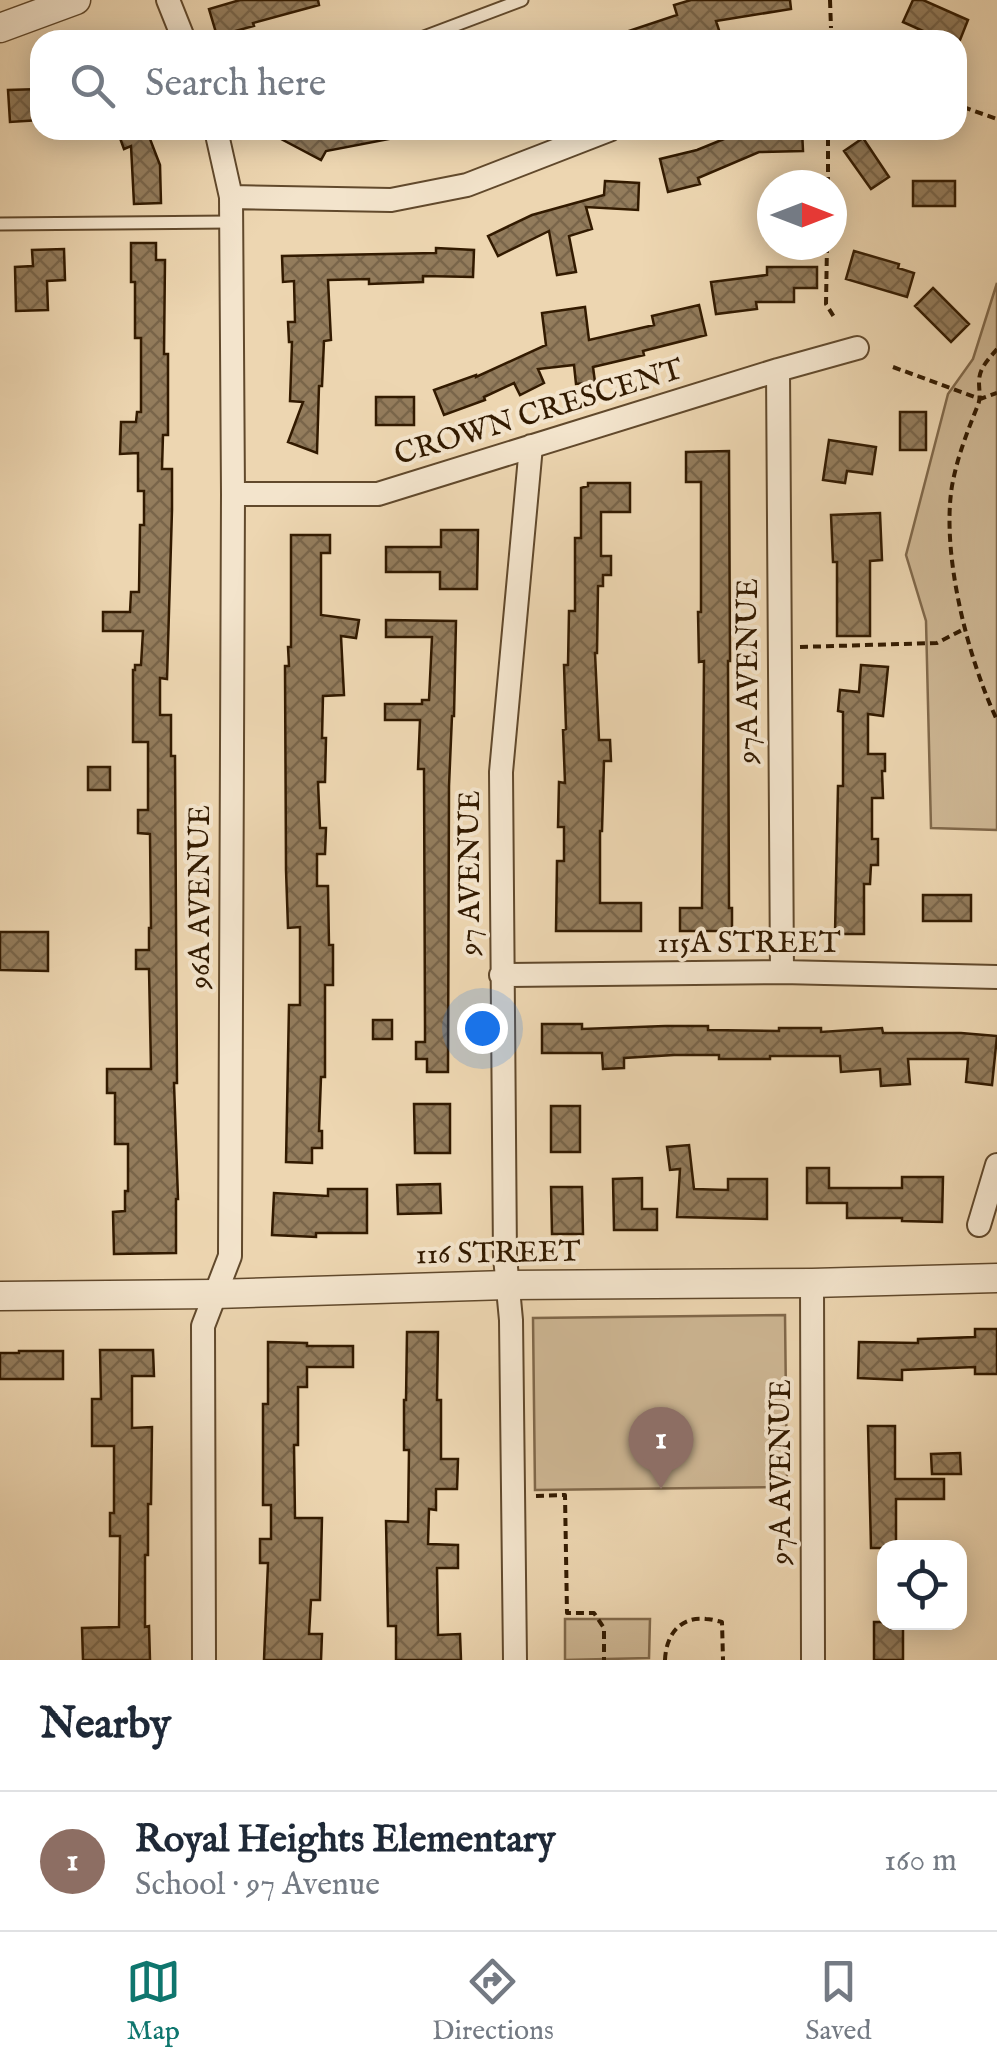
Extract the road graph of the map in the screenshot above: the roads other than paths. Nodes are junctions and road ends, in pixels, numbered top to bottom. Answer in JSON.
{"nodes":[{"id":1,"x":76,"y":0,"type":"edge"},
{"id":2,"x":168,"y":0,"type":"edge"},
{"id":3,"x":522,"y":0,"type":"edge"},
{"id":4,"x":0,"y":28,"type":"edge"},
{"id":5,"x":180,"y":30,"type":"edge"},
{"id":6,"x":442,"y":30,"type":"edge"},
{"id":7,"x":218,"y":140,"type":"edge"},
{"id":8,"x":582,"y":140,"type":"edge"},
{"id":9,"x":230,"y":197,"type":"junction"},
{"id":10,"x":230,"y":222,"type":"junction"},
{"id":11,"x":0,"y":224,"type":"edge"},
{"id":12,"x":857,"y":348,"type":"dead end"},
{"id":13,"x":778,"y":370,"type":"junction"},
{"id":14,"x":531,"y":446,"type":"junction"},
{"id":15,"x":233,"y":494,"type":"junction"},
{"id":16,"x":782,"y":972,"type":"junction"},
{"id":17,"x":501,"y":976,"type":"junction"},
{"id":18,"x":997,"y":977,"type":"edge"},
{"id":19,"x":997,"y":1166,"type":"edge"},
{"id":20,"x":979,"y":1225,"type":"dead end"},
{"id":21,"x":997,"y":1278,"type":"edge"},
{"id":22,"x":812,"y":1283,"type":"junction"},
{"id":23,"x":507,"y":1285,"type":"junction"},
{"id":24,"x":215,"y":1294,"type":"junction"},
{"id":25,"x":0,"y":1296,"type":"edge"},
{"id":26,"x":204,"y":1660,"type":"edge"},
{"id":27,"x":515,"y":1660,"type":"edge"},
{"id":28,"x":813,"y":1660,"type":"edge"}],
"edges":[{"from":1,"to":4,"type":"street"},
{"from":2,"to":5,"type":"street"},
{"from":3,"to":6,"type":"lane"},
{"from":7,"to":9,"type":"street","name":"96A AVENUE"},
{"from":8,"to":9,"type":"street"},
{"from":9,"to":10,"type":"street","name":"96A AVENUE"},
{"from":10,"to":11,"type":"lane"},
{"from":10,"to":15,"type":"street","name":"96A AVENUE"},
{"from":12,"to":13,"type":"street","name":"CROWN CRESCENT"},
{"from":13,"to":14,"type":"street","name":"CROWN CRESCENT"},
{"from":13,"to":16,"type":"street","name":"97A AVENUE"},
{"from":14,"to":15,"type":"street","name":"CROWN CRESCENT"},
{"from":14,"to":17,"type":"street","name":"97 AVENUE"},
{"from":15,"to":24,"type":"street","name":"96A AVENUE"},
{"from":16,"to":17,"type":"street","name":"115A STREET"},
{"from":16,"to":18,"type":"street","name":"115A STREET"},
{"from":17,"to":23,"type":"street","name":"97 AVENUE"},
{"from":19,"to":20,"type":"street"},
{"from":21,"to":22,"type":"street","name":"116 STREET"},
{"from":22,"to":23,"type":"street","name":"116 STREET"},
{"from":22,"to":28,"type":"street","name":"97A AVENUE"},
{"from":23,"to":24,"type":"street","name":"116 STREET"},
{"from":23,"to":27,"type":"street","name":"97 AVENUE"},
{"from":24,"to":25,"type":"street","name":"116 STREET"},
{"from":24,"to":26,"type":"street","name":"96A AVENUE"}]}
